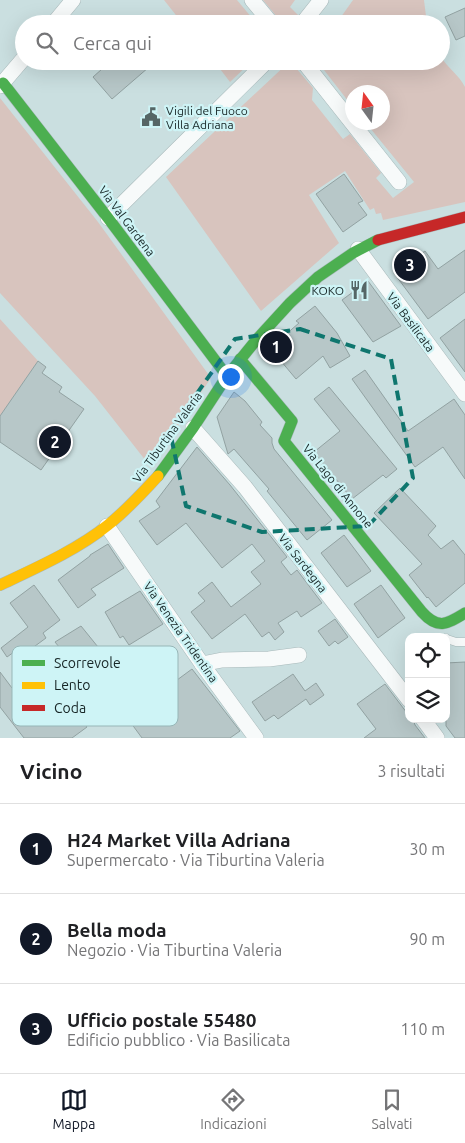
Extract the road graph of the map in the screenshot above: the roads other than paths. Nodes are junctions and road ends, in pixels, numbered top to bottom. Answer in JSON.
{"nodes":[{"id":1,"x":73,"y":0,"type":"edge"},
{"id":2,"x":252,"y":0,"type":"edge"},
{"id":3,"x":321,"y":0,"type":"edge"},
{"id":4,"x":60,"y":15,"type":"edge"},
{"id":5,"x":264,"y":15,"type":"edge"},
{"id":6,"x":309,"y":15,"type":"edge"},
{"id":7,"x":15,"y":69,"type":"edge"},
{"id":8,"x":258,"y":70,"type":"edge"},
{"id":9,"x":310,"y":70,"type":"edge"},
{"id":10,"x":2,"y":85,"type":"edge"},
{"id":11,"x":399,"y":182,"type":"dead end"},
{"id":12,"x":465,"y":217,"type":"edge"},
{"id":13,"x":108,"y":218,"type":"junction"},
{"id":14,"x":358,"y":249,"type":"junction"},
{"id":15,"x":240,"y":359,"type":"junction"},
{"id":16,"x":227,"y":376,"type":"junction"},
{"id":17,"x":465,"y":394,"type":"edge"},
{"id":18,"x":193,"y":428,"type":"junction"},
{"id":19,"x":107,"y":526,"type":"junction"},
{"id":20,"x":0,"y":585,"type":"edge"},
{"id":21,"x":465,"y":613,"type":"edge"},
{"id":22,"x":439,"y":624,"type":"junction"},
{"id":23,"x":444,"y":633,"type":"edge"},
{"id":24,"x":450,"y":640,"type":"edge"},
{"id":25,"x":465,"y":642,"type":"edge"},
{"id":26,"x":300,"y":655,"type":"dead end"},
{"id":27,"x":202,"y":664,"type":"junction"},
{"id":28,"x":405,"y":695,"type":"edge"},
{"id":29,"x":427,"y":723,"type":"edge"},
{"id":30,"x":256,"y":738,"type":"edge"},
{"id":31,"x":437,"y":738,"type":"edge"}],
"edges":[{"from":1,"to":4,"type":"street"},
{"from":2,"to":5,"type":"street"},
{"from":3,"to":6,"type":"street"},
{"from":7,"to":10,"type":"street"},
{"from":8,"to":13,"type":"street"},
{"from":9,"to":11,"type":"street"},
{"from":10,"to":13,"type":"street","name":"Via Val Gardena"},
{"from":12,"to":14,"type":"street","name":"Via Tiburtina Valeria"},
{"from":13,"to":16,"type":"street","name":"Via Val Gardena"},
{"from":14,"to":15,"type":"street","name":"Via Tiburtina Valeria"},
{"from":14,"to":17,"type":"street","name":"Via Basilicata"},
{"from":15,"to":16,"type":"street","name":"Via Tiburtina Valeria"},
{"from":15,"to":22,"type":"street","name":"Via Lago di Annone"},
{"from":16,"to":18,"type":"street","name":"Via Tiburtina Valeria"},
{"from":18,"to":19,"type":"street","name":"Via Tiburtina Valeria"},
{"from":18,"to":28,"type":"street","name":"Via Sardegna"},
{"from":19,"to":20,"type":"street","name":"Via Tiburtina Valeria"},
{"from":19,"to":27,"type":"street","name":"Via Venezia Tridentina"},
{"from":21,"to":22,"type":"street"},
{"from":22,"to":23,"type":"lane"},
{"from":24,"to":25,"type":"lane"},
{"from":26,"to":27,"type":"street"},
{"from":27,"to":30,"type":"street","name":"Via Venezia Tridentina"},
{"from":29,"to":31,"type":"street"}]}
